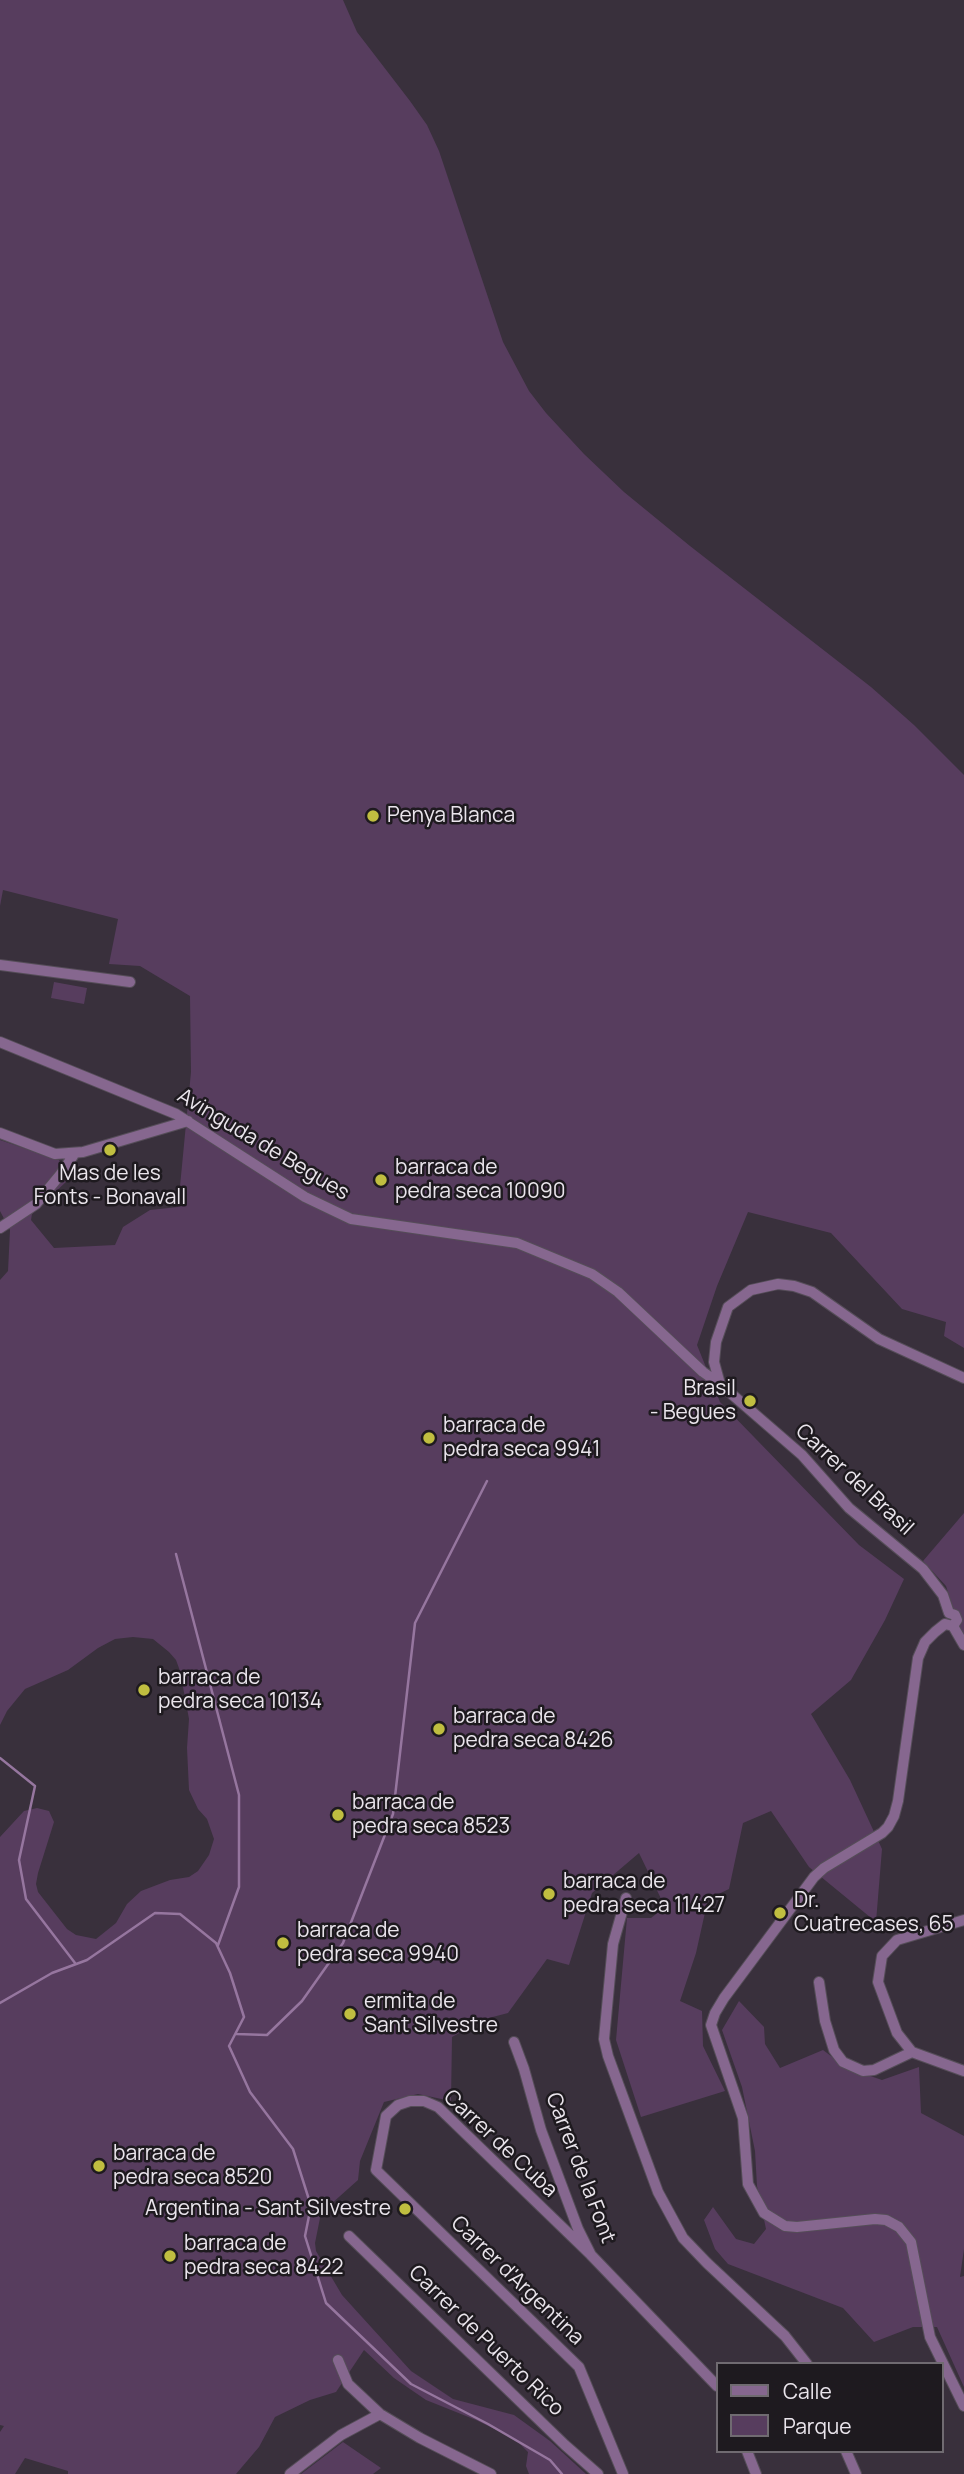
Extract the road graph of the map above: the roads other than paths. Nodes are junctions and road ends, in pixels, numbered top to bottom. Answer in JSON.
{"nodes":[{"id":1,"x":0,"y":965,"type":"edge"},
{"id":2,"x":130,"y":982,"type":"dead end"},
{"id":3,"x":0,"y":1042,"type":"edge"},
{"id":4,"x":188,"y":1121,"type":"junction"},
{"id":5,"x":0,"y":1133,"type":"edge"},
{"id":6,"x":75,"y":1153,"type":"junction"},
{"id":7,"x":0,"y":1228,"type":"edge"},
{"id":8,"x":964,"y":1378,"type":"edge"},
{"id":9,"x":720,"y":1384,"type":"junction"},
{"id":10,"x":949,"y":1625,"type":"junction"},
{"id":11,"x":964,"y":1646,"type":"edge"},
{"id":12,"x":626,"y":1898,"type":"dead end"},
{"id":13,"x":964,"y":1920,"type":"edge"},
{"id":14,"x":819,"y":1982,"type":"dead end"},
{"id":15,"x":514,"y":2042,"type":"dead end"},
{"id":16,"x":912,"y":2052,"type":"junction"},
{"id":17,"x":964,"y":2071,"type":"edge"},
{"id":18,"x":376,"y":2170,"type":"joint"},
{"id":19,"x":348,"y":2236,"type":"dead end"},
{"id":20,"x":591,"y":2255,"type":"junction"},
{"id":21,"x":338,"y":2360,"type":"dead end"},
{"id":22,"x":805,"y":2362,"type":"edge"},
{"id":23,"x":942,"y":2362,"type":"edge"},
{"id":24,"x":943,"y":2363,"type":"edge"},
{"id":25,"x":716,"y":2385,"type":"edge"},
{"id":26,"x":964,"y":2406,"type":"edge"},
{"id":27,"x":380,"y":2414,"type":"junction"},
{"id":28,"x":748,"y":2453,"type":"edge"},
{"id":29,"x":847,"y":2453,"type":"edge"},
{"id":30,"x":290,"y":2474,"type":"edge"},
{"id":31,"x":491,"y":2474,"type":"edge"},
{"id":32,"x":598,"y":2474,"type":"edge"},
{"id":33,"x":623,"y":2474,"type":"edge"},
{"id":34,"x":757,"y":2474,"type":"edge"},
{"id":35,"x":856,"y":2474,"type":"edge"}],
"edges":[{"from":1,"to":2,"type":"street"},
{"from":3,"to":4,"type":"street","name":"Avinguda de Begues"},
{"from":4,"to":6,"type":"street"},
{"from":4,"to":9,"type":"street","name":"Avinguda de Begues"},
{"from":5,"to":6,"type":"street"},
{"from":6,"to":7,"type":"street"},
{"from":8,"to":9,"type":"street"},
{"from":9,"to":10,"type":"street","name":"Carrer del Brasil"},
{"from":10,"to":11,"type":"street","name":"Carrer del Brasil"},
{"from":10,"to":23,"type":"street"},
{"from":12,"to":22,"type":"street"},
{"from":13,"to":16,"type":"street"},
{"from":14,"to":16,"type":"street"},
{"from":15,"to":20,"type":"street","name":"Carrer de la Font"},
{"from":16,"to":17,"type":"street"},
{"from":18,"to":20,"type":"street","name":"Carrer de Cuba"},
{"from":18,"to":33,"type":"street","name":"Carrer d'Argentina"},
{"from":19,"to":32,"type":"street","name":"Carrer de Puerto Rico"},
{"from":20,"to":25,"type":"street","name":"Carrer de la Font"},
{"from":21,"to":27,"type":"street"},
{"from":24,"to":26,"type":"street"},
{"from":27,"to":30,"type":"street"},
{"from":27,"to":31,"type":"street"},
{"from":28,"to":34,"type":"street"},
{"from":29,"to":35,"type":"street"}]}
